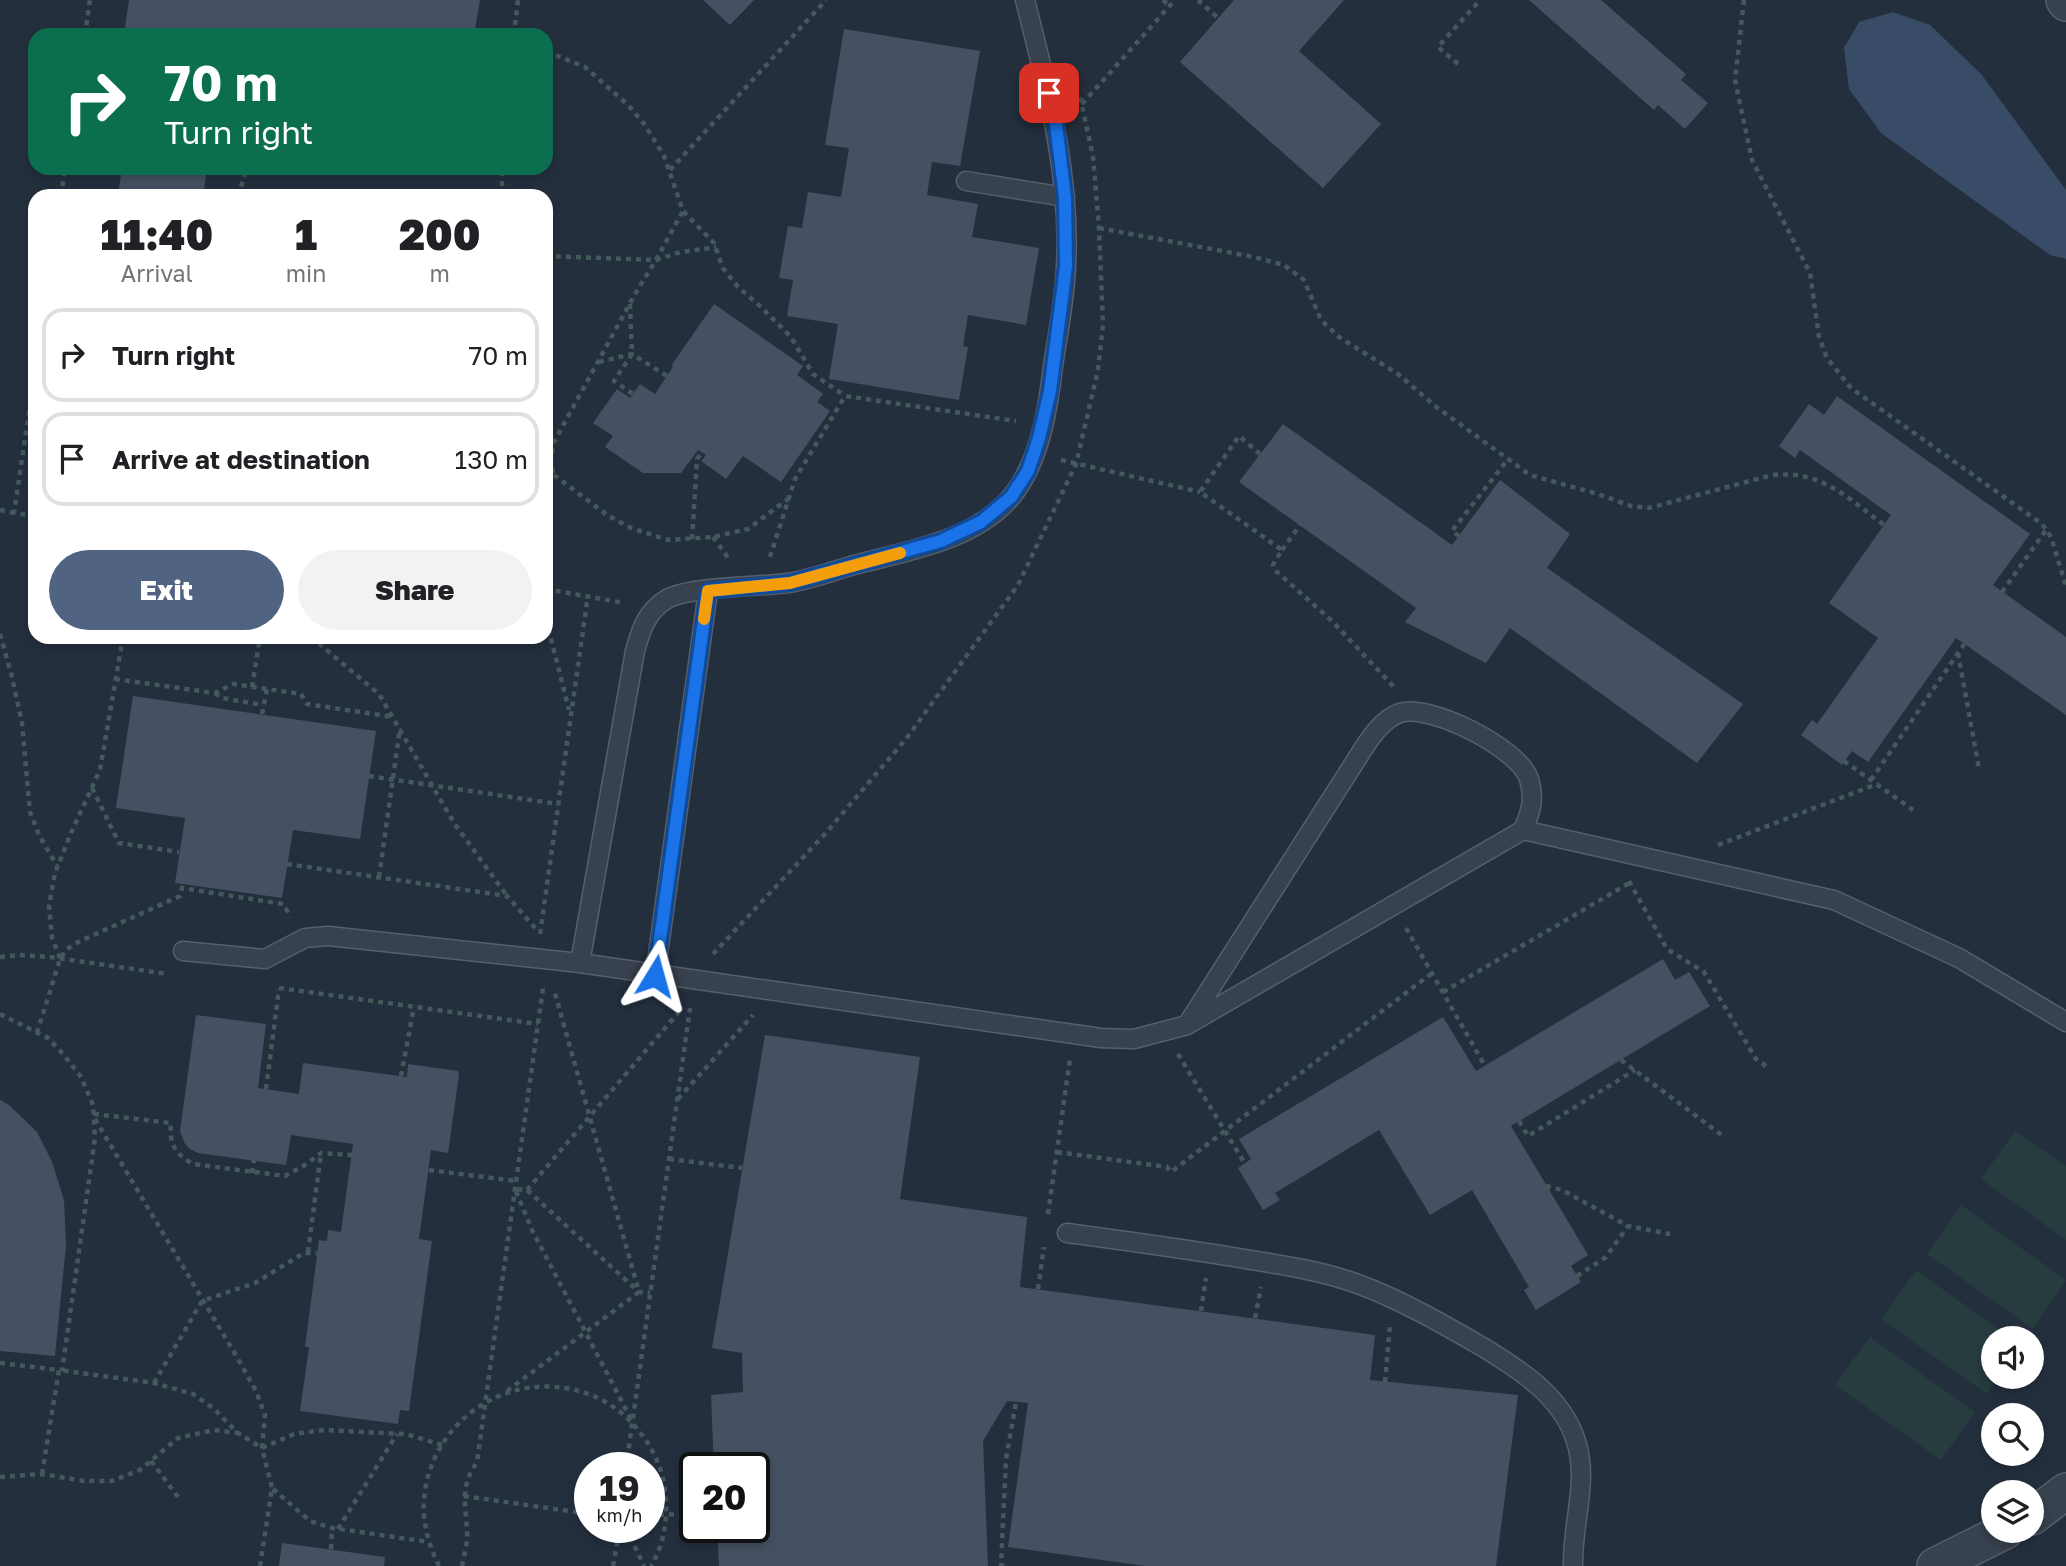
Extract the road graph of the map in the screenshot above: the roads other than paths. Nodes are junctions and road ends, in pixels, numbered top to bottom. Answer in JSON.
{"nodes":[{"id":1,"x":1025,"y":0,"type":"edge"},
{"id":2,"x":966,"y":181,"type":"dead end"},
{"id":3,"x":1065,"y":197,"type":"junction"},
{"id":4,"x":708,"y":591,"type":"junction"},
{"id":5,"x":1523,"y":830,"type":"junction"},
{"id":6,"x":183,"y":951,"type":"road end"},
{"id":7,"x":580,"y":964,"type":"junction"},
{"id":8,"x":655,"y":976,"type":"junction"},
{"id":9,"x":2066,"y":1022,"type":"edge"},
{"id":10,"x":1187,"y":1026,"type":"junction"},
{"id":11,"x":1067,"y":1233,"type":"dead end"},
{"id":12,"x":2066,"y":1492,"type":"edge"},
{"id":13,"x":2044,"y":1508,"type":"edge"},
{"id":14,"x":1981,"y":1543,"type":"edge"},
{"id":15,"x":1573,"y":1566,"type":"edge"},
{"id":16,"x":1935,"y":1566,"type":"edge"}],
"edges":[{"from":1,"to":3,"type":"lane"},
{"from":2,"to":3,"type":"lane"},
{"from":3,"to":4,"type":"lane"},
{"from":4,"to":7,"type":"lane"},
{"from":4,"to":8,"type":"lane"},
{"from":5,"to":9,"type":"lane"},
{"from":5,"to":10,"type":"lane"},
{"from":5,"to":10,"type":"lane"},
{"from":6,"to":7,"type":"lane"},
{"from":7,"to":8,"type":"lane"},
{"from":8,"to":10,"type":"lane"},
{"from":11,"to":15,"type":"lane"},
{"from":12,"to":13,"type":"street"},
{"from":14,"to":16,"type":"street"}]}
